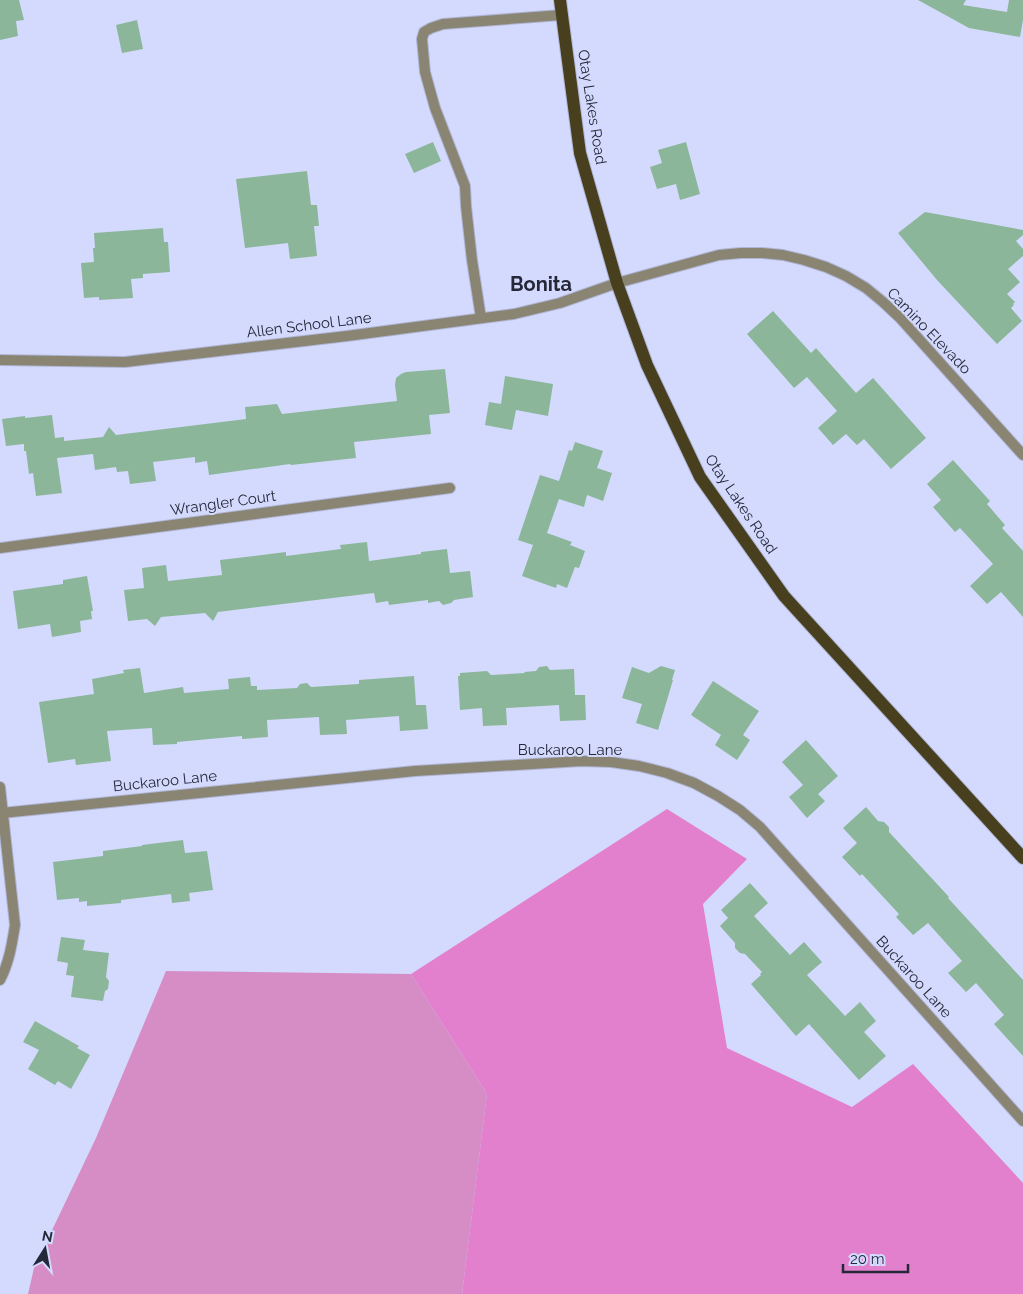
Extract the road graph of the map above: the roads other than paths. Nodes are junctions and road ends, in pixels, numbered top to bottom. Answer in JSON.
{"nodes":[{"id":1,"x":560,"y":0,"type":"edge"},
{"id":2,"x":561,"y":15,"type":"junction"},
{"id":3,"x":617,"y":283,"type":"junction"},
{"id":4,"x":481,"y":318,"type":"junction"},
{"id":5,"x":0,"y":360,"type":"edge"},
{"id":6,"x":1023,"y":455,"type":"edge"},
{"id":7,"x":450,"y":488,"type":"dead end"},
{"id":8,"x":0,"y":548,"type":"edge"},
{"id":9,"x":0,"y":787,"type":"edge"},
{"id":10,"x":2,"y":813,"type":"junction"},
{"id":11,"x":1023,"y":858,"type":"edge"},
{"id":12,"x":0,"y":980,"type":"edge"},
{"id":13,"x":1023,"y":1121,"type":"edge"}],
"edges":[{"from":1,"to":2,"type":"main road","name":"Otay Lakes Road"},
{"from":2,"to":3,"type":"main road","name":"Otay Lakes Road"},
{"from":2,"to":4,"type":"street"},
{"from":3,"to":4,"type":"street","name":"Allen School Lane"},
{"from":3,"to":6,"type":"street","name":"Camino Elevado"},
{"from":3,"to":11,"type":"main road","name":"Otay Lakes Road"},
{"from":4,"to":5,"type":"street","name":"Allen School Lane"},
{"from":7,"to":8,"type":"street","name":"Wrangler Court"},
{"from":9,"to":10,"type":"street"},
{"from":10,"to":12,"type":"street"},
{"from":10,"to":13,"type":"street","name":"Buckaroo Lane"}]}
